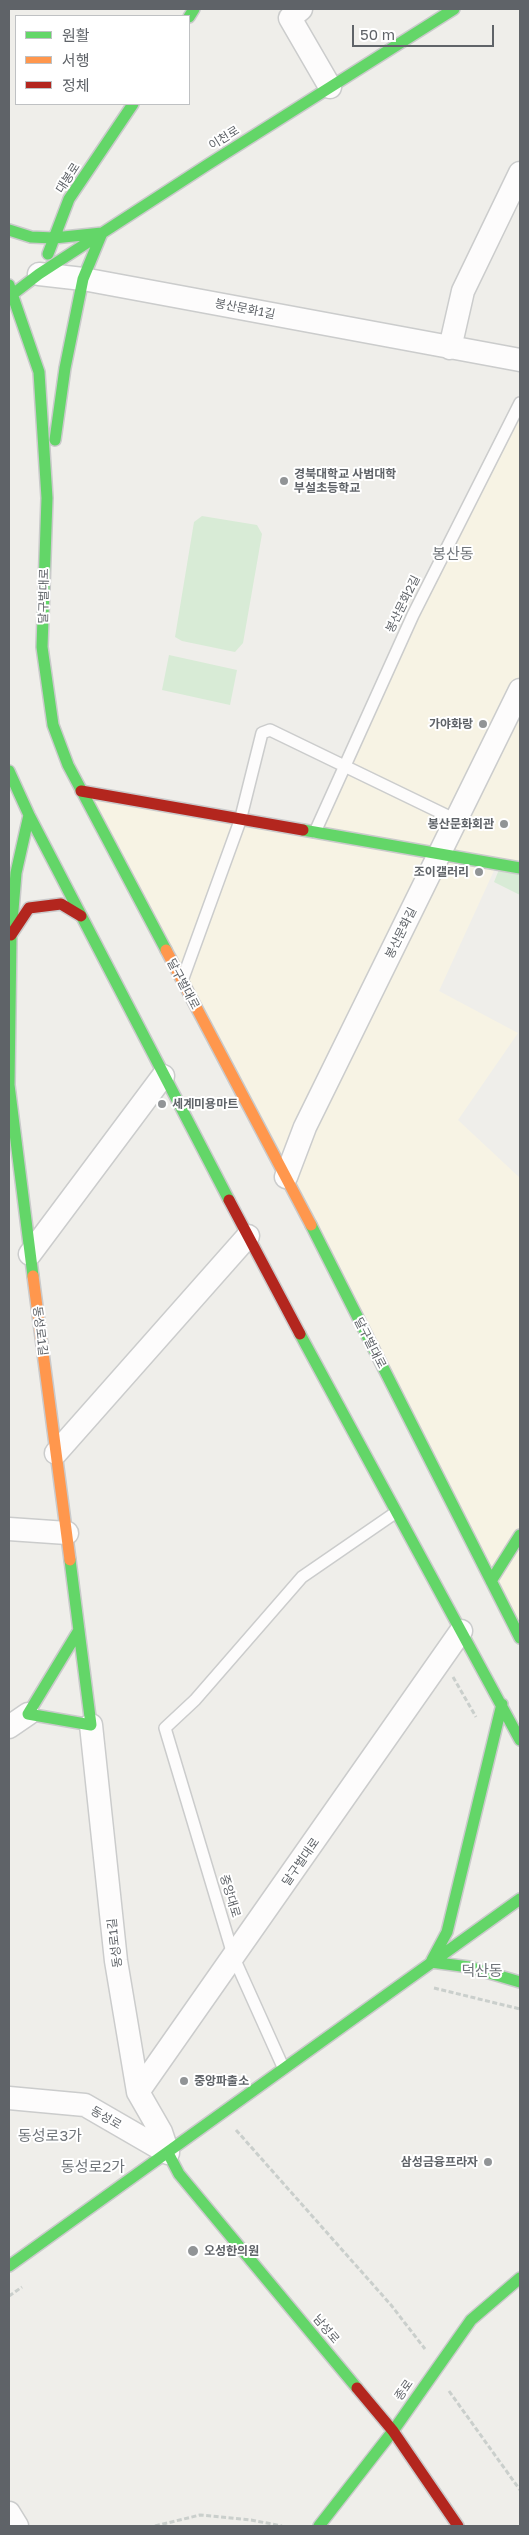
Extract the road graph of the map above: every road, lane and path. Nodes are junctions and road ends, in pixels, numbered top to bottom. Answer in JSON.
{"nodes":[{"id":1,"x":454,"y":9,"type":"edge"},
{"id":2,"x":291,"y":12,"type":"edge"},
{"id":3,"x":330,"y":87,"type":"junction"},
{"id":4,"x":132,"y":105,"type":"edge"},
{"id":5,"x":520,"y":173,"type":"edge"},
{"id":6,"x":9,"y":230,"type":"edge"},
{"id":7,"x":102,"y":233,"type":"junction"},
{"id":8,"x":54,"y":238,"type":"junction"},
{"id":9,"x":39,"y":274,"type":"junction"},
{"id":10,"x":83,"y":279,"type":"junction"},
{"id":11,"x":10,"y":292,"type":"edge"},
{"id":12,"x":450,"y":348,"type":"junction"},
{"id":13,"x":520,"y":360,"type":"edge"},
{"id":14,"x":520,"y":403,"type":"edge"},
{"id":15,"x":46,"y":498,"type":"junction"},
{"id":16,"x":520,"y":690,"type":"edge"},
{"id":17,"x":344,"y":766,"type":"junction"},
{"id":18,"x":9,"y":771,"type":"edge"},
{"id":19,"x":81,"y":791,"type":"junction"},
{"id":20,"x":28,"y":815,"type":"junction"},
{"id":21,"x":240,"y":820,"type":"junction"},
{"id":22,"x":456,"y":820,"type":"junction"},
{"id":23,"x":314,"y":833,"type":"junction"},
{"id":24,"x":439,"y":854,"type":"junction"},
{"id":25,"x":520,"y":868,"type":"edge"},
{"id":26,"x":81,"y":916,"type":"junction"},
{"id":27,"x":11,"y":935,"type":"junction"},
{"id":28,"x":182,"y":982,"type":"junction"},
{"id":29,"x":163,"y":1076,"type":"junction"},
{"id":30,"x":9,"y":1085,"type":"edge"},
{"id":31,"x":286,"y":1177,"type":"junction"},
{"id":32,"x":248,"y":1236,"type":"junction"},
{"id":33,"x":30,"y":1254,"type":"junction"},
{"id":34,"x":56,"y":1453,"type":"junction"},
{"id":35,"x":395,"y":1513,"type":"junction"},
{"id":36,"x":9,"y":1528,"type":"edge"},
{"id":37,"x":67,"y":1533,"type":"junction"},
{"id":38,"x":520,"y":1535,"type":"edge"},
{"id":39,"x":491,"y":1581,"type":"junction"},
{"id":40,"x":79,"y":1630,"type":"junction"},
{"id":41,"x":461,"y":1631,"type":"junction"},
{"id":42,"x":520,"y":1638,"type":"edge"},
{"id":43,"x":443,"y":1659,"type":"junction"},
{"id":44,"x":502,"y":1704,"type":"junction"},
{"id":45,"x":28,"y":1714,"type":"junction"},
{"id":46,"x":91,"y":1725,"type":"junction"},
{"id":47,"x":481,"y":1726,"type":"dead end"},
{"id":48,"x":9,"y":1727,"type":"edge"},
{"id":49,"x":520,"y":1740,"type":"edge"},
{"id":50,"x":520,"y":1899,"type":"edge"},
{"id":51,"x":234,"y":1958,"type":"junction"},
{"id":52,"x":431,"y":1962,"type":"junction"},
{"id":53,"x":520,"y":1982,"type":"edge"},
{"id":54,"x":431,"y":1987,"type":"dead end"},
{"id":55,"x":520,"y":2009,"type":"edge"},
{"id":56,"x":283,"y":2067,"type":"junction"},
{"id":57,"x":138,"y":2092,"type":"junction"},
{"id":58,"x":9,"y":2098,"type":"edge"},
{"id":59,"x":223,"y":2113,"type":"junction"},
{"id":60,"x":168,"y":2153,"type":"junction"},
{"id":61,"x":9,"y":2266,"type":"edge"},
{"id":62,"x":520,"y":2278,"type":"edge"},
{"id":63,"x":436,"y":2368,"type":"junction"},
{"id":64,"x":393,"y":2431,"type":"junction"},
{"id":65,"x":520,"y":2490,"type":"edge"},
{"id":66,"x":9,"y":2514,"type":"edge"},
{"id":67,"x":17,"y":2526,"type":"edge"},
{"id":68,"x":155,"y":2526,"type":"edge"},
{"id":69,"x":282,"y":2526,"type":"edge"},
{"id":70,"x":319,"y":2526,"type":"edge"},
{"id":71,"x":458,"y":2526,"type":"edge"}],
"edges":[{"from":1,"to":3,"type":"main road","name":"이천로"},
{"from":2,"to":3,"type":"street"},
{"from":3,"to":7,"type":"main road","name":"이천로"},
{"from":4,"to":8,"type":"main road","name":"대봉로"},
{"from":5,"to":12,"type":"street"},
{"from":6,"to":8,"type":"main road"},
{"from":7,"to":8,"type":"main road"},
{"from":7,"to":9,"type":"main road","name":"이천로"},
{"from":7,"to":10,"type":"main road"},
{"from":8,"to":9,"type":"main road","name":"대봉로"},
{"from":9,"to":10,"type":"street","name":"봉산문화1길"},
{"from":9,"to":11,"type":"main road","name":"이천로"},
{"from":10,"to":12,"type":"street","name":"봉산문화1길"},
{"from":10,"to":15,"type":"main road"},
{"from":11,"to":15,"type":"main road","name":"달구벌대로"},
{"from":12,"to":13,"type":"street","name":"봉산문화1길"},
{"from":14,"to":17,"type":"lane","name":"봉산문화2길"},
{"from":15,"to":19,"type":"main road","name":"달구벌대로"},
{"from":16,"to":22,"type":"street","name":"봉산문화길"},
{"from":17,"to":21,"type":"lane"},
{"from":17,"to":22,"type":"lane"},
{"from":17,"to":23,"type":"lane","name":"봉산문화2길"},
{"from":18,"to":20,"type":"main road"},
{"from":19,"to":21,"type":"main road"},
{"from":19,"to":28,"type":"main road","name":"달구벌대로"},
{"from":20,"to":26,"type":"main road"},
{"from":20,"to":27,"type":"main road","name":"동성로1길"},
{"from":21,"to":23,"type":"main road"},
{"from":21,"to":28,"type":"lane"},
{"from":22,"to":24,"type":"street","name":"봉산문화길"},
{"from":23,"to":24,"type":"main road"},
{"from":24,"to":25,"type":"main road"},
{"from":24,"to":31,"type":"street","name":"봉산문화길"},
{"from":26,"to":27,"type":"main road"},
{"from":26,"to":29,"type":"main road"},
{"from":27,"to":30,"type":"main road","name":"동성로1길"},
{"from":28,"to":31,"type":"main road","name":"달구벌대로"},
{"from":29,"to":32,"type":"main road"},
{"from":29,"to":33,"type":"street"},
{"from":30,"to":33,"type":"main road","name":"동성로1길"},
{"from":31,"to":39,"type":"main road","name":"달구벌대로"},
{"from":32,"to":34,"type":"street"},
{"from":32,"to":35,"type":"main road"},
{"from":33,"to":34,"type":"main road","name":"동성로1길"},
{"from":34,"to":37,"type":"main road","name":"동성로1길"},
{"from":35,"to":41,"type":"main road"},
{"from":35,"to":51,"type":"lane","name":"중앙대로"},
{"from":36,"to":37,"type":"street"},
{"from":37,"to":40,"type":"main road","name":"동성로1길"},
{"from":38,"to":39,"type":"main road"},
{"from":39,"to":42,"type":"main road","name":"달구벌대로"},
{"from":40,"to":45,"type":"main road"},
{"from":40,"to":46,"type":"main road","name":"동성로1길"},
{"from":41,"to":43,"type":"street","name":"달구벌대로"},
{"from":41,"to":44,"type":"main road"},
{"from":43,"to":47,"type":"path"},
{"from":43,"to":51,"type":"street","name":"달구벌대로"},
{"from":44,"to":49,"type":"main road"},
{"from":44,"to":52,"type":"main road"},
{"from":45,"to":46,"type":"main road"},
{"from":45,"to":48,"type":"street"},
{"from":46,"to":57,"type":"street","name":"동성로1길"},
{"from":50,"to":52,"type":"main road"},
{"from":51,"to":56,"type":"lane","name":"중앙대로"},
{"from":51,"to":57,"type":"street","name":"달구벌대로"},
{"from":52,"to":53,"type":"main road"},
{"from":52,"to":56,"type":"main road"},
{"from":54,"to":55,"type":"path"},
{"from":56,"to":59,"type":"main road"},
{"from":57,"to":60,"type":"street","name":"동성로1길"},
{"from":58,"to":60,"type":"street","name":"동성로"},
{"from":59,"to":60,"type":"main road"},
{"from":59,"to":63,"type":"path"},
{"from":60,"to":61,"type":"main road"},
{"from":60,"to":64,"type":"main road","name":"남성로"},
{"from":62,"to":63,"type":"main road","name":"종로"},
{"from":63,"to":64,"type":"main road","name":"종로"},
{"from":63,"to":65,"type":"path"},
{"from":64,"to":70,"type":"main road","name":"종로"},
{"from":64,"to":71,"type":"main road","name":"남성로"},
{"from":66,"to":67,"type":"street"},
{"from":68,"to":69,"type":"path"}]}
